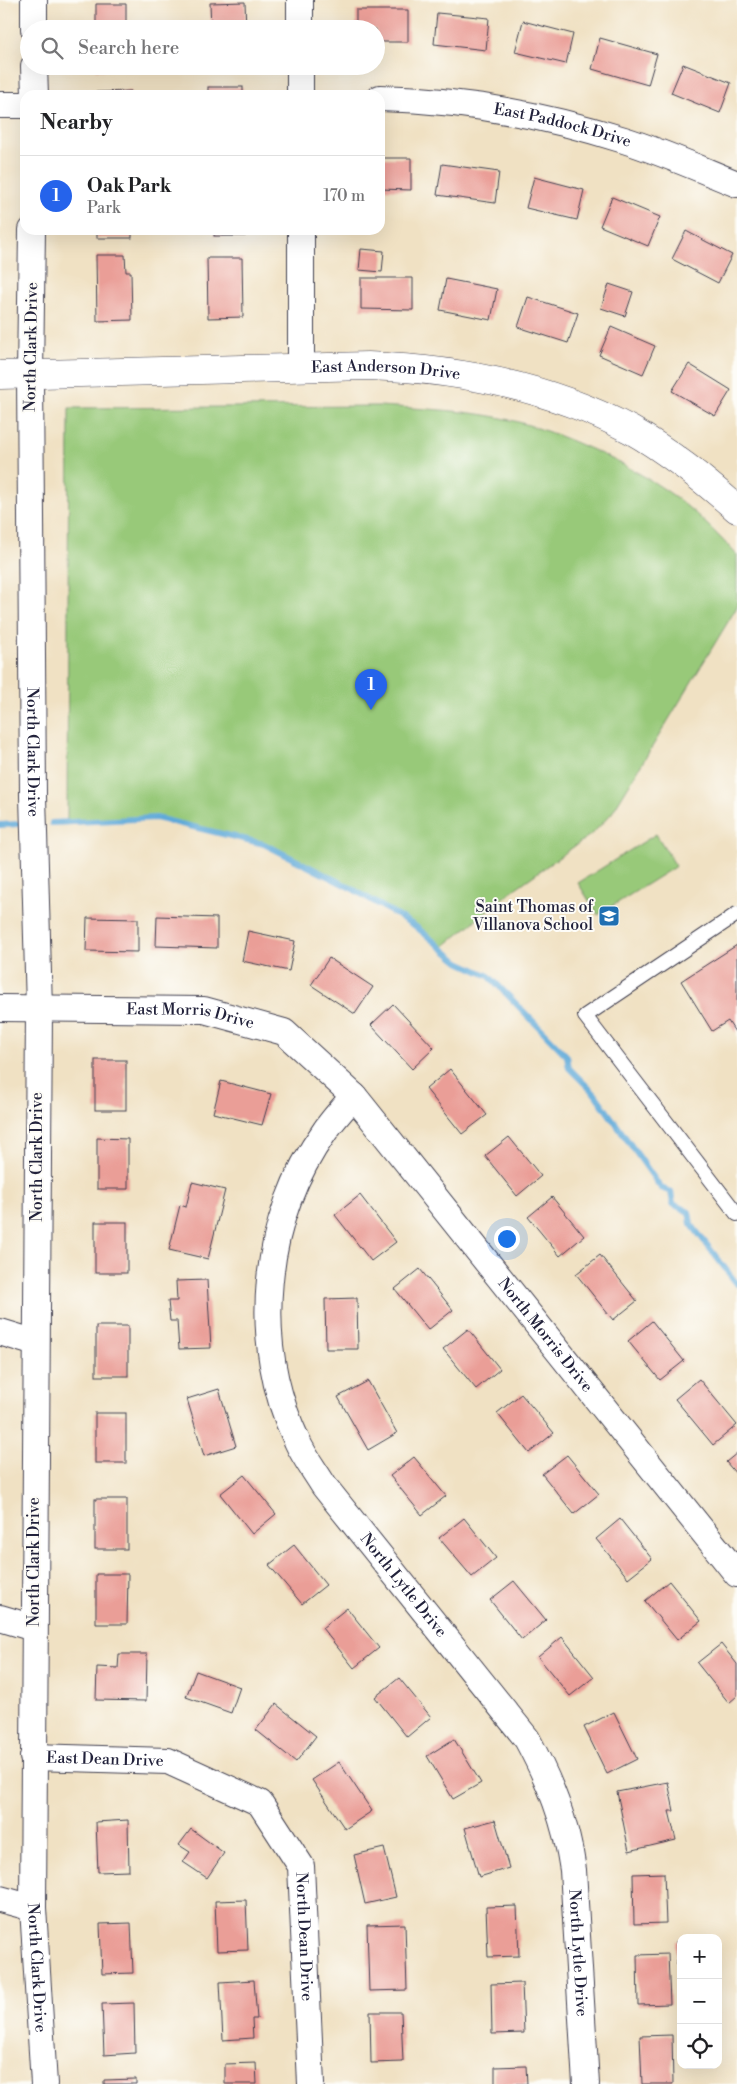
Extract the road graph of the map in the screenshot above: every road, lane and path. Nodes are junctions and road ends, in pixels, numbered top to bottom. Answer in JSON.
{"nodes":[{"id":1,"x":34,"y":0,"type":"edge"},
{"id":2,"x":300,"y":0,"type":"edge"},
{"id":3,"x":34,"y":20,"type":"edge"},
{"id":4,"x":300,"y":20,"type":"edge"},
{"id":5,"x":34,"y":75,"type":"edge"},
{"id":6,"x":300,"y":75,"type":"edge"},
{"id":7,"x":35,"y":90,"type":"edge"},
{"id":8,"x":300,"y":90,"type":"edge"},
{"id":9,"x":385,"y":98,"type":"edge"},
{"id":10,"x":0,"y":105,"type":"edge"},
{"id":11,"x":20,"y":105,"type":"edge"},
{"id":12,"x":737,"y":184,"type":"edge"},
{"id":13,"x":32,"y":235,"type":"edge"},
{"id":14,"x":301,"y":235,"type":"edge"},
{"id":15,"x":301,"y":367,"type":"junction"},
{"id":16,"x":0,"y":375,"type":"edge"},
{"id":17,"x":30,"y":375,"type":"junction"},
{"id":18,"x":737,"y":509,"type":"edge"},
{"id":19,"x":737,"y":914,"type":"edge"},
{"id":20,"x":0,"y":1008,"type":"edge"},
{"id":21,"x":38,"y":1008,"type":"junction"},
{"id":22,"x":354,"y":1096,"type":"junction"},
{"id":23,"x":737,"y":1214,"type":"edge"},
{"id":24,"x":0,"y":1332,"type":"edge"},
{"id":25,"x":36,"y":1343,"type":"junction"},
{"id":26,"x":737,"y":1574,"type":"edge"},
{"id":27,"x":0,"y":1618,"type":"edge"},
{"id":28,"x":34,"y":1628,"type":"junction"},
{"id":29,"x":33,"y":1757,"type":"junction"},
{"id":30,"x":260,"y":1803,"type":"joint"},
{"id":31,"x":0,"y":1899,"type":"edge"},
{"id":32,"x":33,"y":1908,"type":"junction"},
{"id":33,"x":44,"y":2084,"type":"edge"},
{"id":34,"x":311,"y":2084,"type":"edge"},
{"id":35,"x":586,"y":2084,"type":"edge"}],
"edges":[{"from":1,"to":3,"type":"street"},
{"from":2,"to":4,"type":"street"},
{"from":5,"to":7,"type":"street"},
{"from":6,"to":8,"type":"street"},
{"from":9,"to":12,"type":"street","name":"East Paddock Drive"},
{"from":10,"to":11,"type":"street"},
{"from":13,"to":17,"type":"street","name":"North Clark Drive"},
{"from":14,"to":15,"type":"street"},
{"from":15,"to":17,"type":"street","name":"East Anderson Drive"},
{"from":15,"to":18,"type":"street","name":"East Anderson Drive"},
{"from":16,"to":17,"type":"street","name":"East Anderson Drive"},
{"from":17,"to":21,"type":"street","name":"North Clark Drive"},
{"from":19,"to":23,"type":"lane"},
{"from":20,"to":21,"type":"street","name":"East Morris Drive"},
{"from":21,"to":22,"type":"street","name":"East Morris Drive"},
{"from":21,"to":25,"type":"street","name":"North Clark Drive"},
{"from":22,"to":26,"type":"street","name":"North Morris Drive"},
{"from":22,"to":35,"type":"street","name":"North Lytle Drive"},
{"from":24,"to":25,"type":"street"},
{"from":25,"to":28,"type":"street","name":"North Clark Drive"},
{"from":27,"to":28,"type":"street"},
{"from":28,"to":29,"type":"street","name":"North Clark Drive"},
{"from":29,"to":30,"type":"street","name":"East Dean Drive"},
{"from":29,"to":32,"type":"street","name":"North Clark Drive"},
{"from":30,"to":34,"type":"street","name":"North Dean Drive"},
{"from":31,"to":32,"type":"street"},
{"from":32,"to":33,"type":"street","name":"North Clark Drive"}]}
